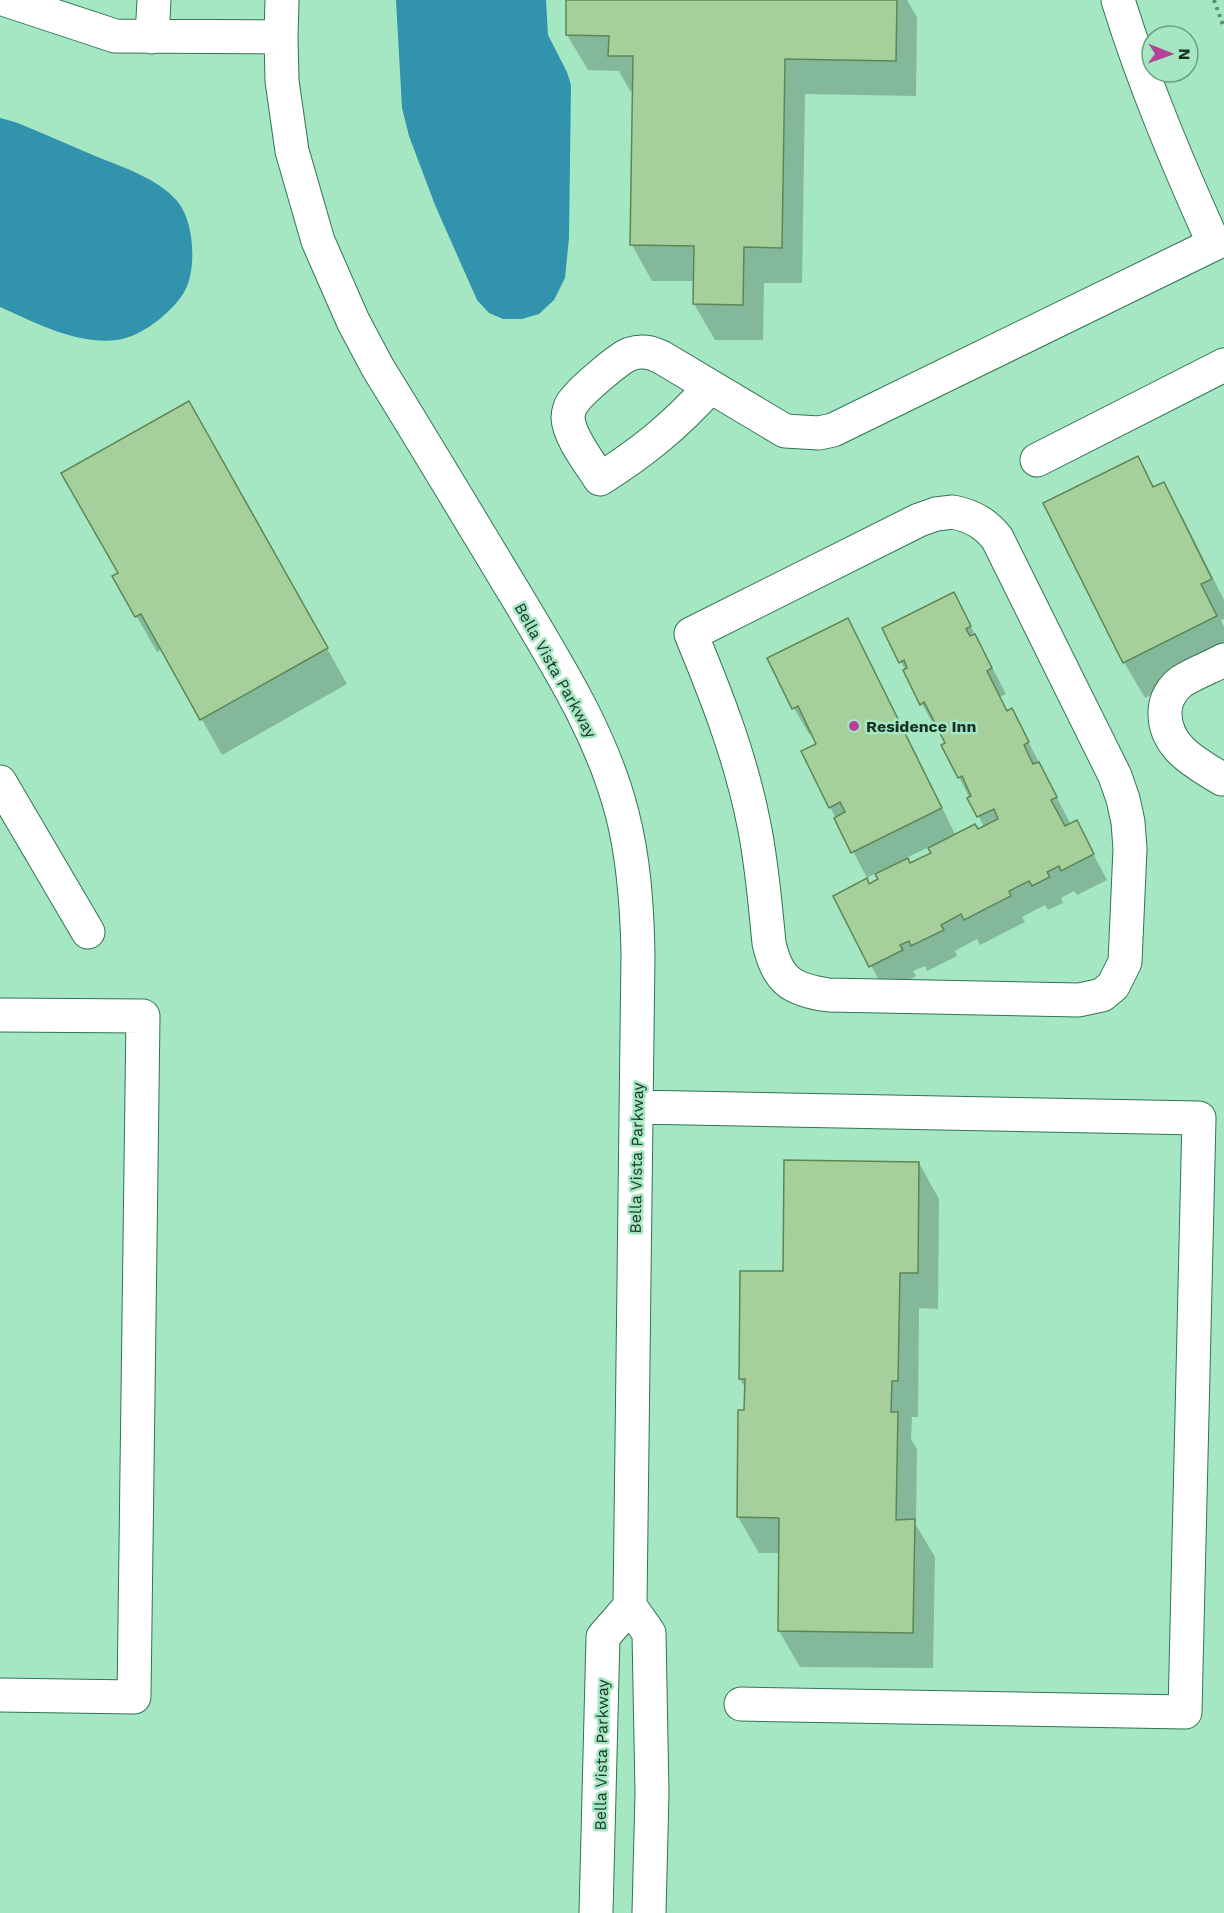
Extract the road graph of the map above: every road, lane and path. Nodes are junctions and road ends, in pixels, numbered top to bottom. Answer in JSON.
{"nodes":[{"id":1,"x":6,"y":0,"type":"edge"},
{"id":2,"x":154,"y":0,"type":"edge"},
{"id":3,"x":282,"y":0,"type":"edge"},
{"id":4,"x":1118,"y":0,"type":"edge"},
{"id":5,"x":1214,"y":0,"type":"edge"},
{"id":6,"x":1224,"y":28,"type":"edge"},
{"id":7,"x":152,"y":37,"type":"junction"},
{"id":8,"x":281,"y":37,"type":"junction"},
{"id":9,"x":1224,"y":365,"type":"edge"},
{"id":10,"x":710,"y":387,"type":"dead end"},
{"id":11,"x":1037,"y":460,"type":"dead end"},
{"id":12,"x":691,"y":634,"type":"joint"},
{"id":13,"x":1224,"y":660,"type":"edge"},
{"id":14,"x":1222,"y":780,"type":"dead end"},
{"id":15,"x":0,"y":782,"type":"edge"},
{"id":16,"x":88,"y":932,"type":"dead end"},
{"id":17,"x":0,"y":1015,"type":"edge"},
{"id":18,"x":636,"y":1107,"type":"junction"},
{"id":19,"x":630,"y":1606,"type":"junction"},
{"id":20,"x":0,"y":1695,"type":"edge"},
{"id":21,"x":741,"y":1704,"type":"dead end"},
{"id":22,"x":596,"y":1913,"type":"edge"},
{"id":23,"x":649,"y":1913,"type":"edge"}],
"edges":[{"from":1,"to":7,"type":"street"},
{"from":2,"to":7,"type":"street"},
{"from":3,"to":8,"type":"street","name":"Bella Vista Parkway"},
{"from":4,"to":10,"type":"street"},
{"from":5,"to":6,"type":"path"},
{"from":7,"to":8,"type":"street"},
{"from":8,"to":18,"type":"street","name":"Bella Vista Parkway"},
{"from":9,"to":11,"type":"street"},
{"from":12,"to":12,"type":"street"},
{"from":13,"to":14,"type":"street"},
{"from":15,"to":16,"type":"street"},
{"from":17,"to":20,"type":"street"},
{"from":18,"to":19,"type":"street","name":"Bella Vista Parkway"},
{"from":18,"to":21,"type":"street"},
{"from":19,"to":22,"type":"street","name":"Bella Vista Parkway"},
{"from":19,"to":23,"type":"street"}]}
